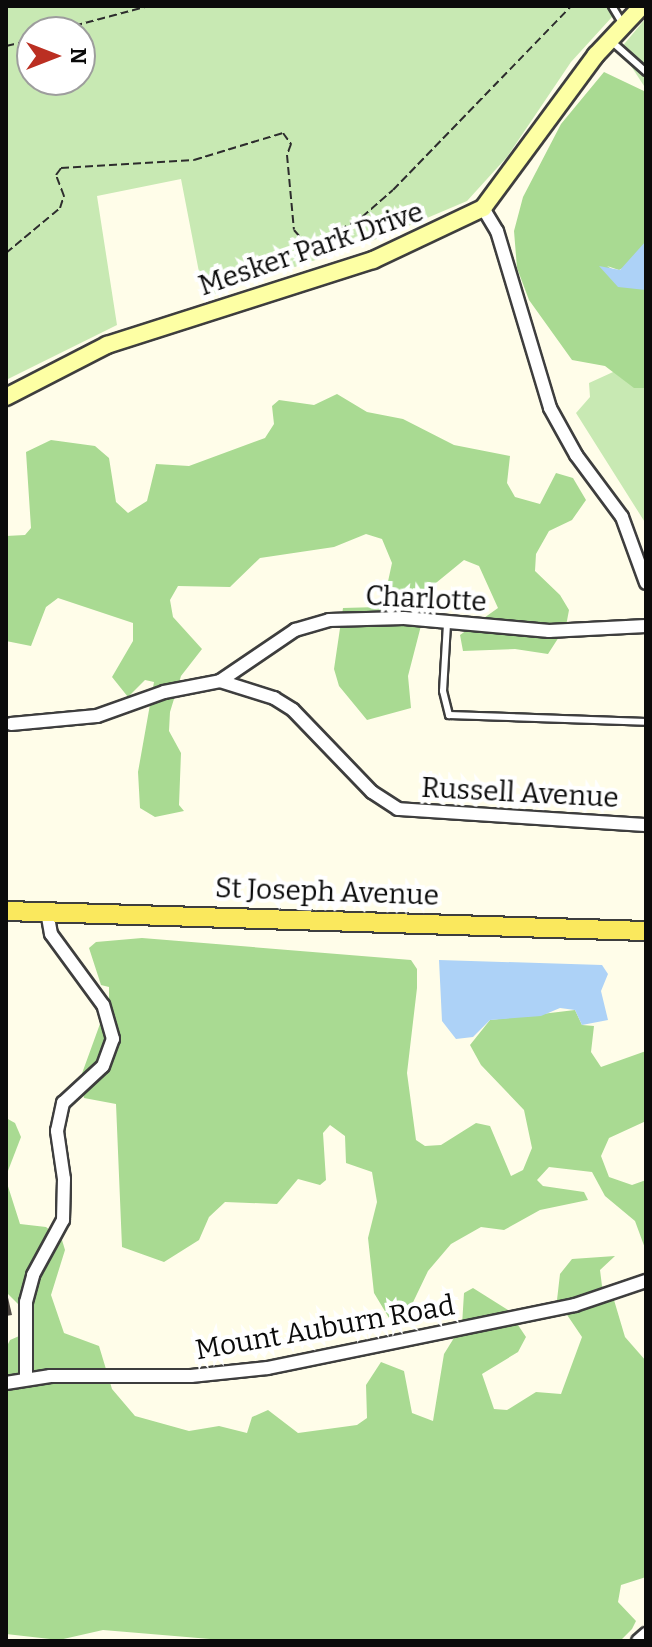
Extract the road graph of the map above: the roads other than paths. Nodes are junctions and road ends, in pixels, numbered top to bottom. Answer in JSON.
{"nodes":[{"id":1,"x":612,"y":6,"type":"edge"},
{"id":2,"x":642,"y":6,"type":"edge"},
{"id":3,"x":623,"y":24,"type":"junction"},
{"id":4,"x":609,"y":39,"type":"junction"},
{"id":5,"x":646,"y":72,"type":"edge"},
{"id":6,"x":483,"y":208,"type":"junction"},
{"id":7,"x":6,"y":397,"type":"edge"},
{"id":8,"x":646,"y":583,"type":"edge"},
{"id":9,"x":447,"y":624,"type":"junction"},
{"id":10,"x":646,"y":626,"type":"edge"},
{"id":11,"x":220,"y":681,"type":"junction"},
{"id":12,"x":646,"y":722,"type":"edge"},
{"id":13,"x":8,"y":725,"type":"edge"},
{"id":14,"x":646,"y":825,"type":"edge"},
{"id":15,"x":6,"y":911,"type":"edge"},
{"id":16,"x":47,"y":912,"type":"junction"},
{"id":17,"x":646,"y":931,"type":"edge"},
{"id":18,"x":646,"y":1281,"type":"edge"},
{"id":19,"x":26,"y":1379,"type":"junction"},
{"id":20,"x":6,"y":1383,"type":"edge"},
{"id":21,"x":646,"y":1634,"type":"edge"},
{"id":22,"x":638,"y":1641,"type":"edge"}],
"edges":[{"from":1,"to":3,"type":"lane"},
{"from":2,"to":3,"type":"street","name":"Mesker Park Drive"},
{"from":3,"to":4,"type":"street","name":"Mesker Park Drive"},
{"from":4,"to":5,"type":"lane"},
{"from":4,"to":6,"type":"street","name":"Mesker Park Drive"},
{"from":6,"to":7,"type":"street","name":"Mesker Park Drive"},
{"from":6,"to":8,"type":"street"},
{"from":9,"to":10,"type":"street","name":"Charlotte"},
{"from":9,"to":11,"type":"street","name":"Charlotte"},
{"from":9,"to":12,"type":"lane"},
{"from":11,"to":13,"type":"street","name":"Russell Avenue"},
{"from":11,"to":14,"type":"street","name":"Russell Avenue"},
{"from":15,"to":16,"type":"main road","name":"St Joseph Avenue"},
{"from":16,"to":17,"type":"main road","name":"St Joseph Avenue"},
{"from":16,"to":19,"type":"street"},
{"from":18,"to":19,"type":"street","name":"Mount Auburn Road"},
{"from":19,"to":20,"type":"street","name":"Mount Auburn Road"},
{"from":21,"to":22,"type":"street"}]}
